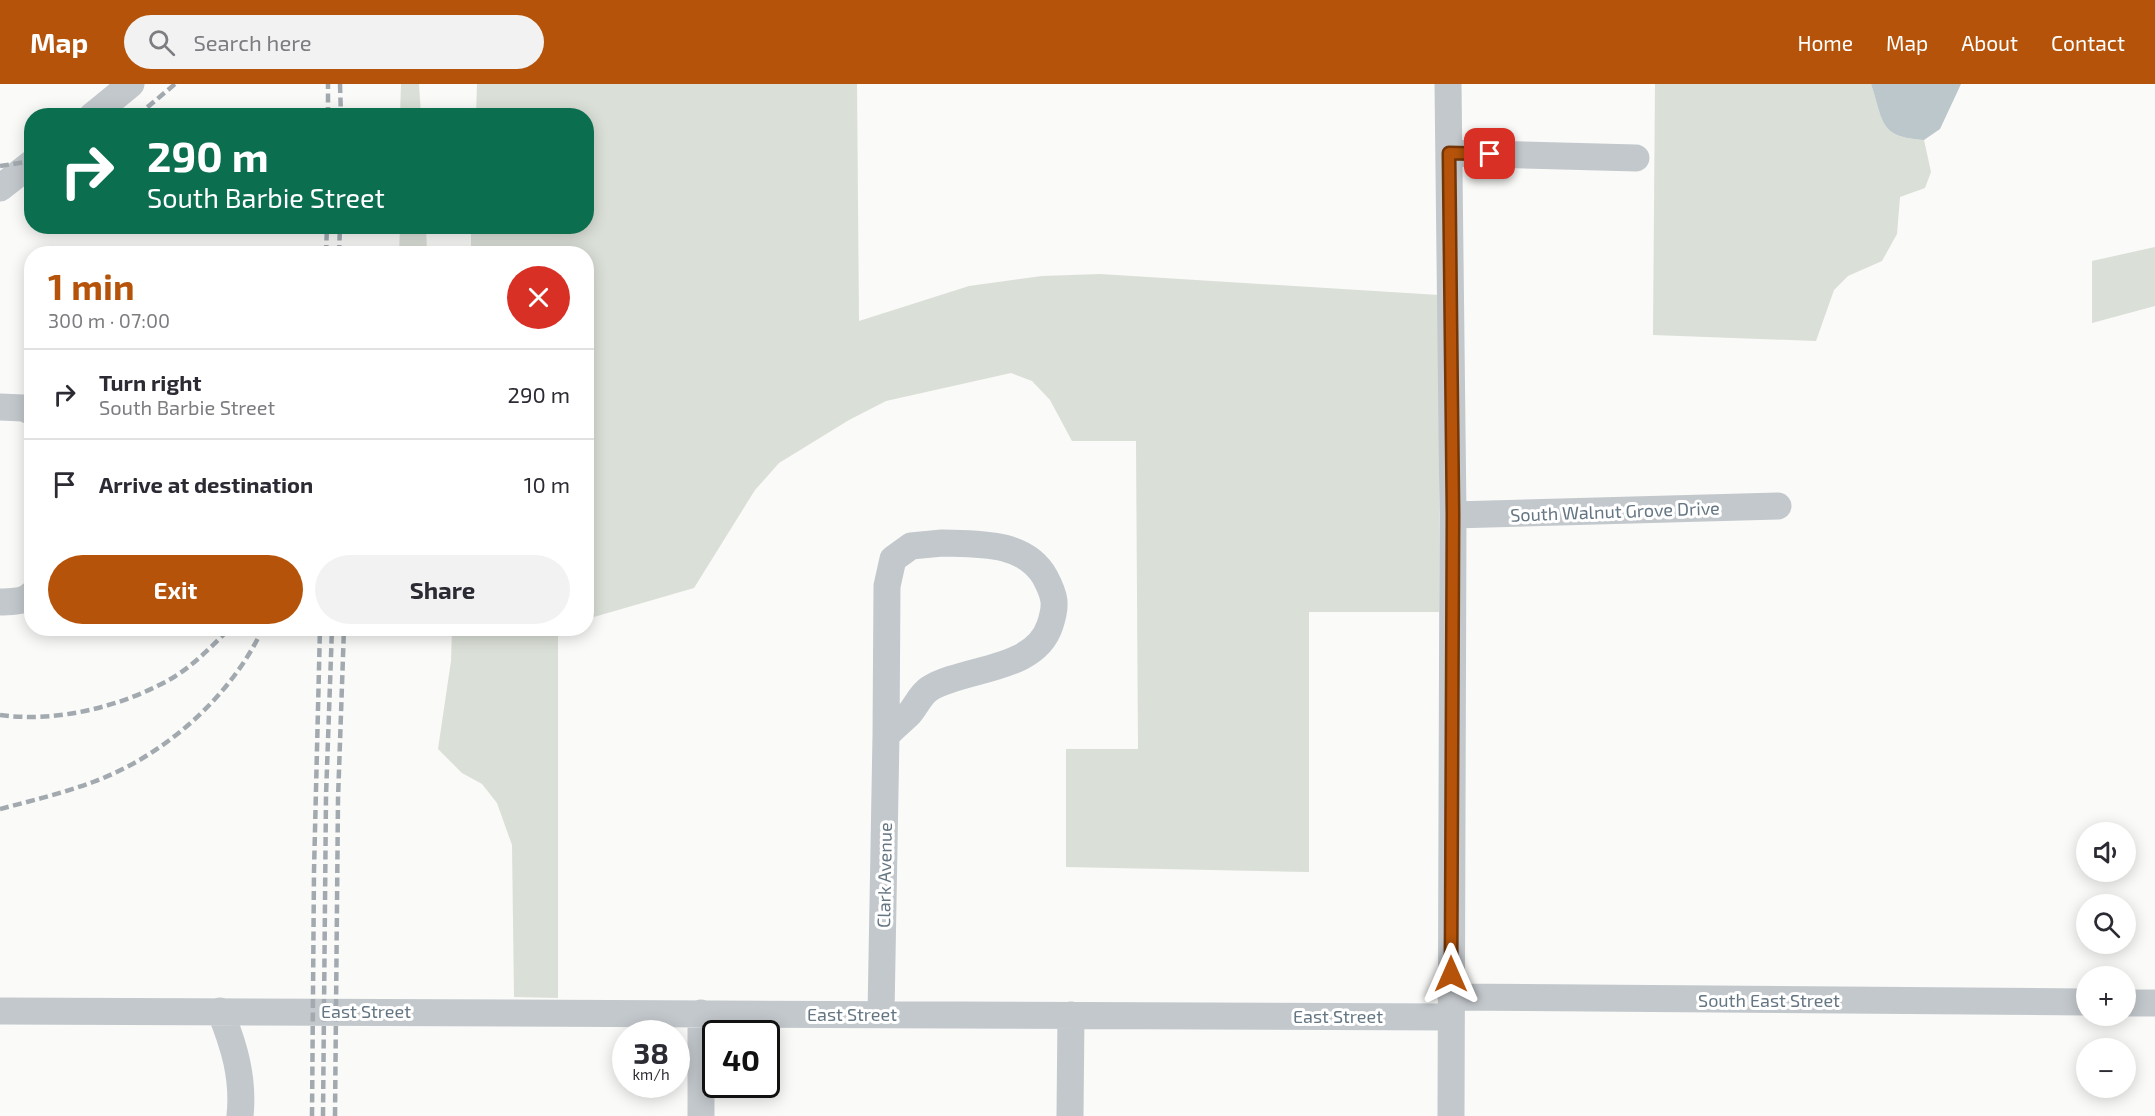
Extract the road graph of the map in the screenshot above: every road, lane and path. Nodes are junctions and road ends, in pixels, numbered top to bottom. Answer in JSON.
{"nodes":[{"id":1,"x":131,"y":84,"type":"edge"},
{"id":2,"x":1449,"y":84,"type":"edge"},
{"id":3,"x":102,"y":108,"type":"edge"},
{"id":4,"x":1449,"y":153,"type":"junction"},
{"id":5,"x":1636,"y":158,"type":"dead end"},
{"id":6,"x":24,"y":169,"type":"edge"},
{"id":7,"x":0,"y":188,"type":"edge"},
{"id":8,"x":0,"y":408,"type":"edge"},
{"id":9,"x":24,"y":408,"type":"edge"},
{"id":10,"x":1778,"y":506,"type":"dead end"},
{"id":11,"x":1453,"y":515,"type":"junction"},
{"id":12,"x":24,"y":600,"type":"edge"},
{"id":13,"x":0,"y":602,"type":"edge"},
{"id":14,"x":886,"y":736,"type":"junction"},
{"id":15,"x":2076,"y":1002,"type":"edge"},
{"id":16,"x":2136,"y":1003,"type":"edge"},
{"id":17,"x":2155,"y":1003,"type":"edge"},
{"id":18,"x":1451,"y":1007,"type":"junction"},
{"id":19,"x":0,"y":1011,"type":"edge"},
{"id":20,"x":220,"y":1011,"type":"junction"},
{"id":21,"x":701,"y":1013,"type":"junction"},
{"id":22,"x":881,"y":1014,"type":"junction"},
{"id":23,"x":1071,"y":1015,"type":"junction"},
{"id":24,"x":240,"y":1116,"type":"edge"},
{"id":25,"x":701,"y":1116,"type":"edge"},
{"id":26,"x":1070,"y":1116,"type":"edge"},
{"id":27,"x":1451,"y":1116,"type":"edge"}],
"edges":[{"from":1,"to":3,"type":"street"},
{"from":2,"to":4,"type":"street"},
{"from":4,"to":5,"type":"street"},
{"from":4,"to":11,"type":"street"},
{"from":6,"to":7,"type":"street"},
{"from":8,"to":9,"type":"street"},
{"from":10,"to":11,"type":"street","name":"South Walnut Grove Drive"},
{"from":11,"to":18,"type":"street"},
{"from":12,"to":13,"type":"street"},
{"from":14,"to":14,"type":"street","name":"Clark Avenue"},
{"from":14,"to":22,"type":"street","name":"Clark Avenue"},
{"from":15,"to":18,"type":"street","name":"South East Street"},
{"from":16,"to":17,"type":"street"},
{"from":18,"to":23,"type":"street","name":"East Street"},
{"from":18,"to":27,"type":"street"},
{"from":19,"to":20,"type":"street","name":"East Street"},
{"from":20,"to":21,"type":"street","name":"East Street"},
{"from":20,"to":24,"type":"street"},
{"from":21,"to":22,"type":"street","name":"East Street"},
{"from":21,"to":25,"type":"street"},
{"from":22,"to":23,"type":"street","name":"East Street"},
{"from":23,"to":26,"type":"street"}]}
